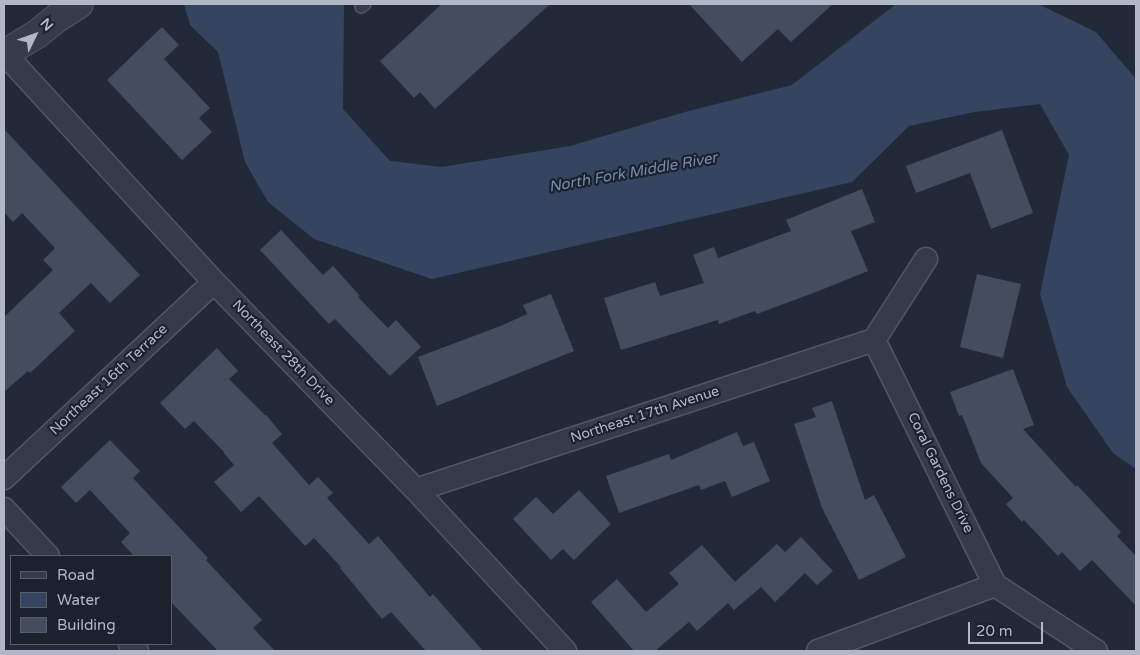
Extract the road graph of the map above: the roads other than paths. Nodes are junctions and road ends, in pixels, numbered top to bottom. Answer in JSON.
{"nodes":[{"id":1,"x":79,"y":4,"type":"edge"},
{"id":2,"x":4,"y":54,"type":"edge"},
{"id":3,"x":926,"y":259,"type":"dead end"},
{"id":4,"x":214,"y":282,"type":"junction"},
{"id":5,"x":874,"y":340,"type":"junction"},
{"id":6,"x":4,"y":478,"type":"edge"},
{"id":7,"x":416,"y":490,"type":"junction"},
{"id":8,"x":4,"y":509,"type":"edge"},
{"id":9,"x":47,"y":555,"type":"edge"},
{"id":10,"x":995,"y":585,"type":"junction"},
{"id":11,"x":564,"y":651,"type":"edge"},
{"id":12,"x":818,"y":651,"type":"edge"},
{"id":13,"x":1096,"y":651,"type":"edge"}],
"edges":[{"from":1,"to":2,"type":"street"},
{"from":2,"to":4,"type":"street","name":"Northeast 28th Drive"},
{"from":3,"to":5,"type":"street"},
{"from":4,"to":6,"type":"street","name":"Northeast 16th Terrace"},
{"from":4,"to":7,"type":"street","name":"Northeast 28th Drive"},
{"from":5,"to":7,"type":"street","name":"Northeast 17th Avenue"},
{"from":5,"to":10,"type":"street","name":"Coral Gardens Drive"},
{"from":7,"to":11,"type":"street","name":"Northeast 28th Drive"},
{"from":8,"to":9,"type":"street"},
{"from":10,"to":12,"type":"street"},
{"from":10,"to":13,"type":"street"}]}
